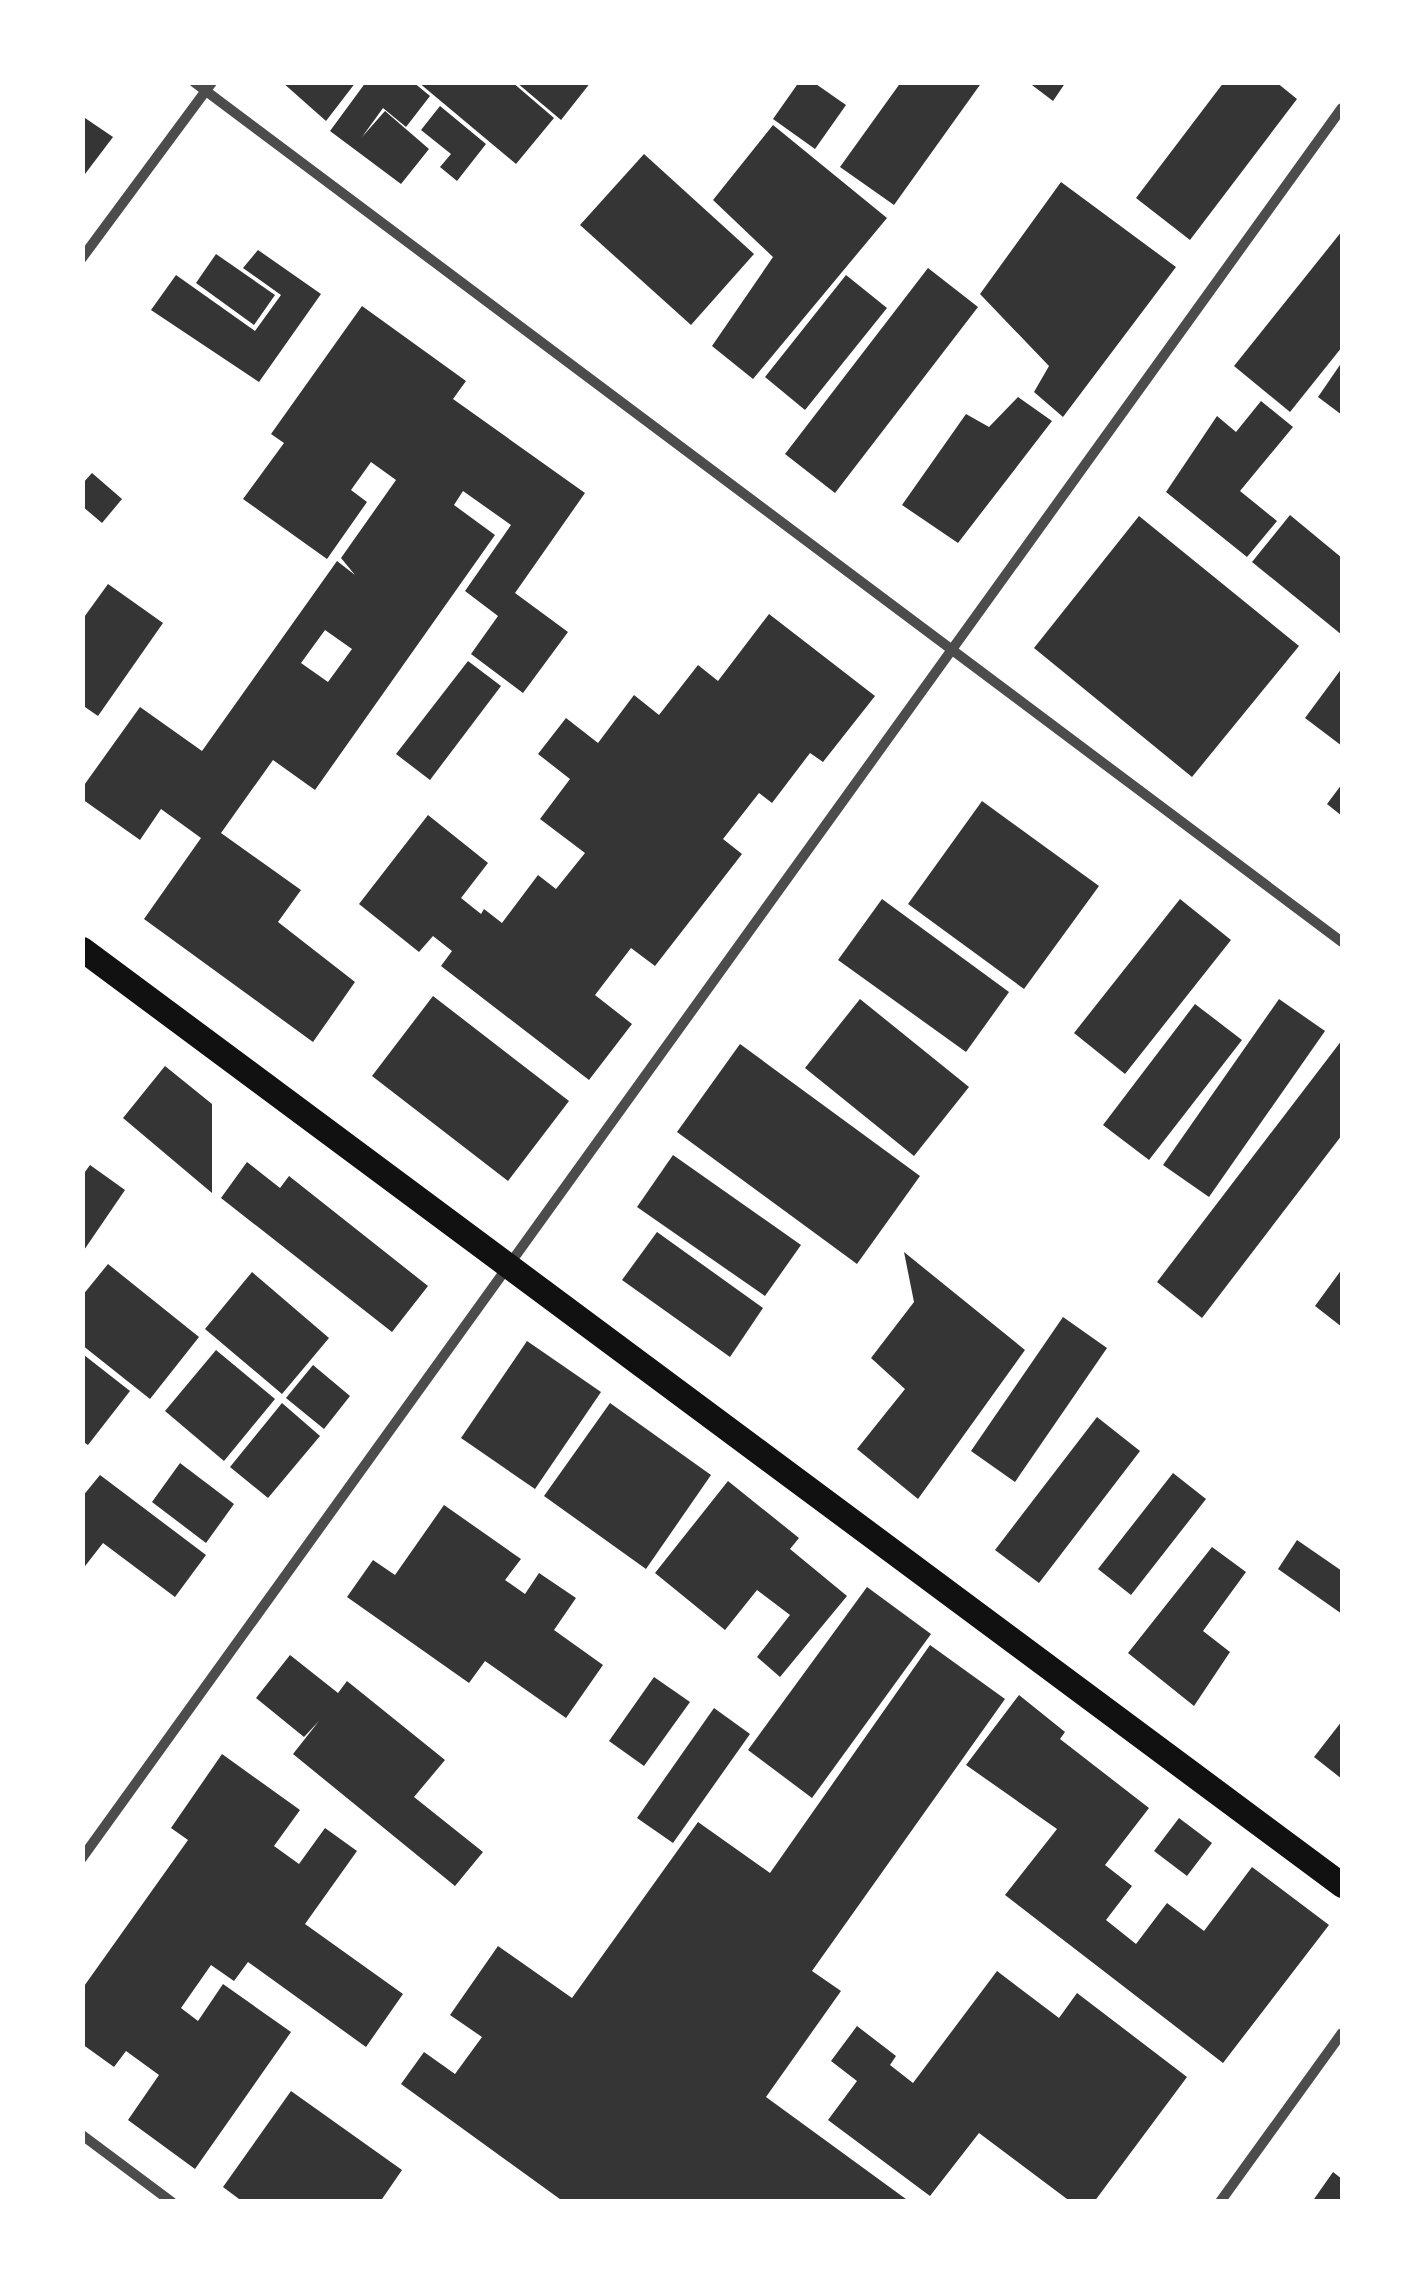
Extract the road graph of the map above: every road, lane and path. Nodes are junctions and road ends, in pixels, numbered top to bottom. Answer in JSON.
{"nodes":[{"id":1,"x":194,"y":82,"type":"edge"},
{"id":2,"x":209,"y":87,"type":"edge"},
{"id":3,"x":1342,"y":108,"type":"edge"},
{"id":4,"x":82,"y":258,"type":"edge"},
{"id":5,"x":948,"y":647,"type":"junction"},
{"id":6,"x":1342,"y":942,"type":"edge"},
{"id":7,"x":82,"y":950,"type":"edge"},
{"id":8,"x":508,"y":1265,"type":"junction"},
{"id":9,"x":82,"y":1858,"type":"edge"},
{"id":10,"x":1342,"y":1885,"type":"edge"},
{"id":11,"x":1342,"y":2033,"type":"edge"},
{"id":12,"x":82,"y":2134,"type":"edge"},
{"id":13,"x":172,"y":2202,"type":"edge"},
{"id":14,"x":1220,"y":2202,"type":"edge"}],
"edges":[{"from":1,"to":2,"type":"street"},
{"from":2,"to":4,"type":"street"},
{"from":2,"to":5,"type":"street"},
{"from":3,"to":5,"type":"street"},
{"from":5,"to":6,"type":"street"},
{"from":5,"to":8,"type":"street"},
{"from":7,"to":8,"type":"main road"},
{"from":8,"to":9,"type":"street"},
{"from":8,"to":10,"type":"main road"},
{"from":11,"to":14,"type":"street"},
{"from":12,"to":13,"type":"street"}]}
